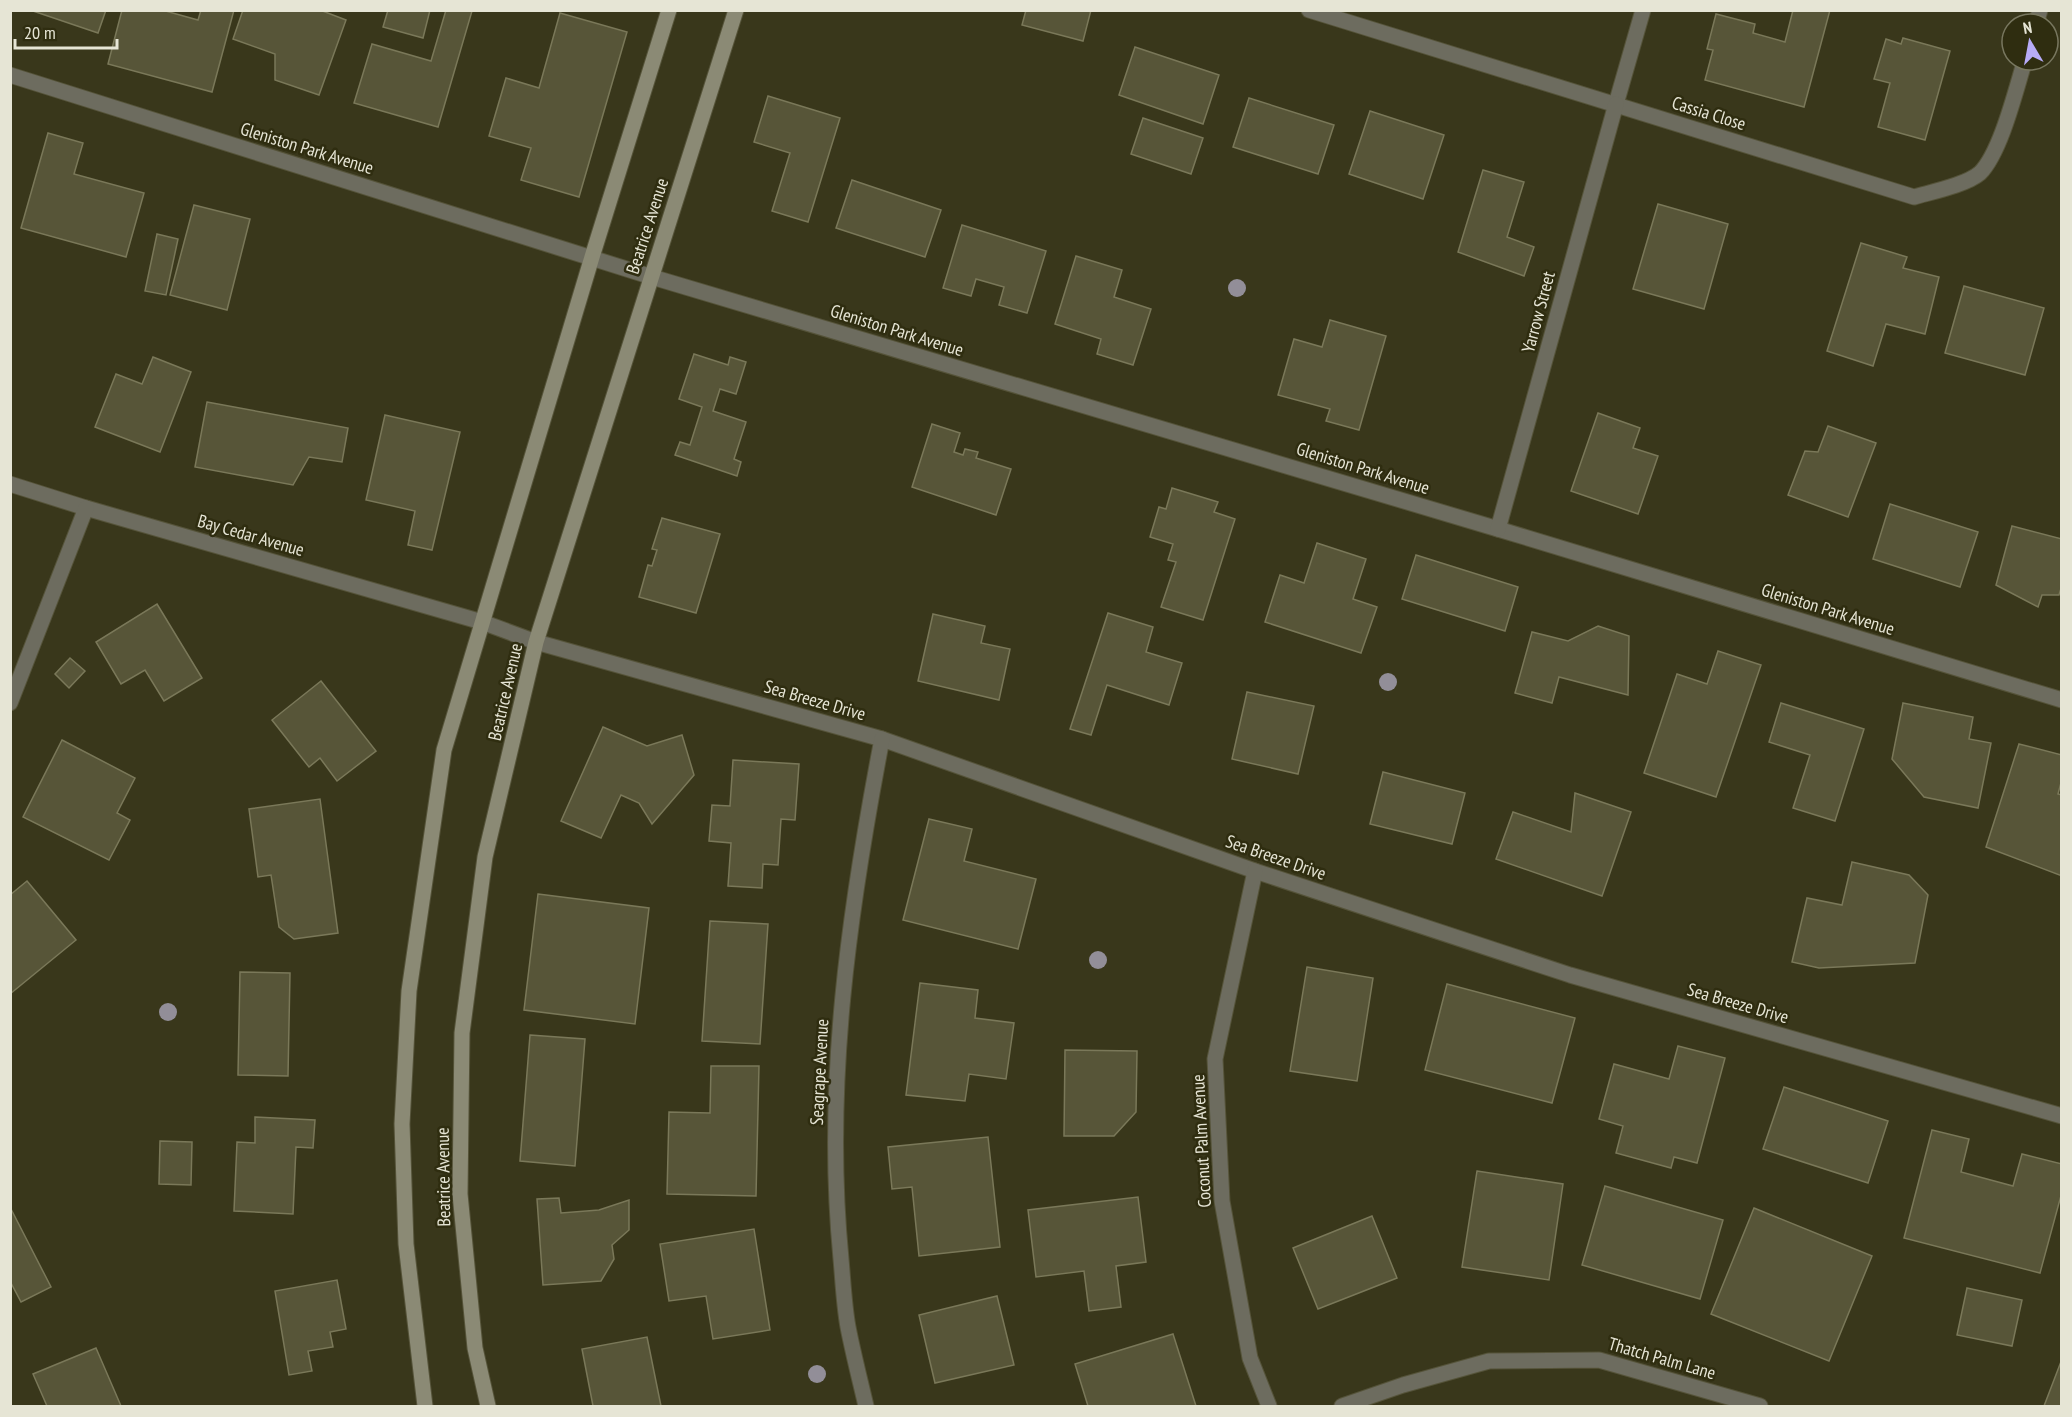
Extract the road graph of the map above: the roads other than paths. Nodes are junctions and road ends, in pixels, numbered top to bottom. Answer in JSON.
{"nodes":[{"id":1,"x":669,"y":10,"type":"edge"},
{"id":2,"x":736,"y":10,"type":"edge"},
{"id":3,"x":1309,"y":10,"type":"edge"},
{"id":4,"x":1643,"y":10,"type":"edge"},
{"id":5,"x":2021,"y":72,"type":"edge"},
{"id":6,"x":10,"y":75,"type":"edge"},
{"id":7,"x":1616,"y":104,"type":"junction"},
{"id":8,"x":592,"y":257,"type":"junction"},
{"id":9,"x":652,"y":277,"type":"junction"},
{"id":10,"x":10,"y":484,"type":"edge"},
{"id":11,"x":86,"y":508,"type":"junction"},
{"id":12,"x":1498,"y":529,"type":"junction"},
{"id":13,"x":482,"y":622,"type":"junction"},
{"id":14,"x":536,"y":642,"type":"junction"},
{"id":15,"x":2061,"y":700,"type":"edge"},
{"id":16,"x":10,"y":704,"type":"edge"},
{"id":17,"x":882,"y":739,"type":"junction"},
{"id":18,"x":1255,"y":871,"type":"junction"},
{"id":19,"x":2061,"y":1116,"type":"edge"},
{"id":20,"x":425,"y":1407,"type":"edge"},
{"id":21,"x":488,"y":1407,"type":"edge"},
{"id":22,"x":866,"y":1407,"type":"edge"},
{"id":23,"x":1269,"y":1407,"type":"edge"},
{"id":24,"x":1342,"y":1407,"type":"edge"},
{"id":25,"x":1760,"y":1407,"type":"edge"}],
"edges":[{"from":1,"to":8,"type":"main road"},
{"from":2,"to":9,"type":"main road","name":"Beatrice Avenue"},
{"from":3,"to":7,"type":"street","name":"Cassia Close"},
{"from":4,"to":7,"type":"street","name":"Yarrow Street"},
{"from":5,"to":7,"type":"street","name":"Cassia Close"},
{"from":6,"to":8,"type":"street","name":"Gleniston Park Avenue"},
{"from":7,"to":12,"type":"street","name":"Yarrow Street"},
{"from":8,"to":9,"type":"street","name":"Gleniston Park Avenue"},
{"from":8,"to":13,"type":"main road"},
{"from":9,"to":12,"type":"street","name":"Gleniston Park Avenue"},
{"from":9,"to":14,"type":"main road","name":"Beatrice Avenue"},
{"from":10,"to":11,"type":"street","name":"Bay Cedar Avenue"},
{"from":11,"to":13,"type":"street","name":"Bay Cedar Avenue"},
{"from":11,"to":16,"type":"street"},
{"from":12,"to":15,"type":"street","name":"Gleniston Park Avenue"},
{"from":13,"to":14,"type":"street","name":"Sea Breeze Drive"},
{"from":13,"to":20,"type":"main road"},
{"from":14,"to":17,"type":"street","name":"Sea Breeze Drive"},
{"from":14,"to":21,"type":"main road","name":"Beatrice Avenue"},
{"from":17,"to":18,"type":"street","name":"Sea Breeze Drive"},
{"from":17,"to":22,"type":"street","name":"Seagrape Avenue"},
{"from":18,"to":19,"type":"street","name":"Sea Breeze Drive"},
{"from":18,"to":23,"type":"street","name":"Coconut Palm Avenue"},
{"from":24,"to":25,"type":"street","name":"Thatch Palm Lane"}]}
